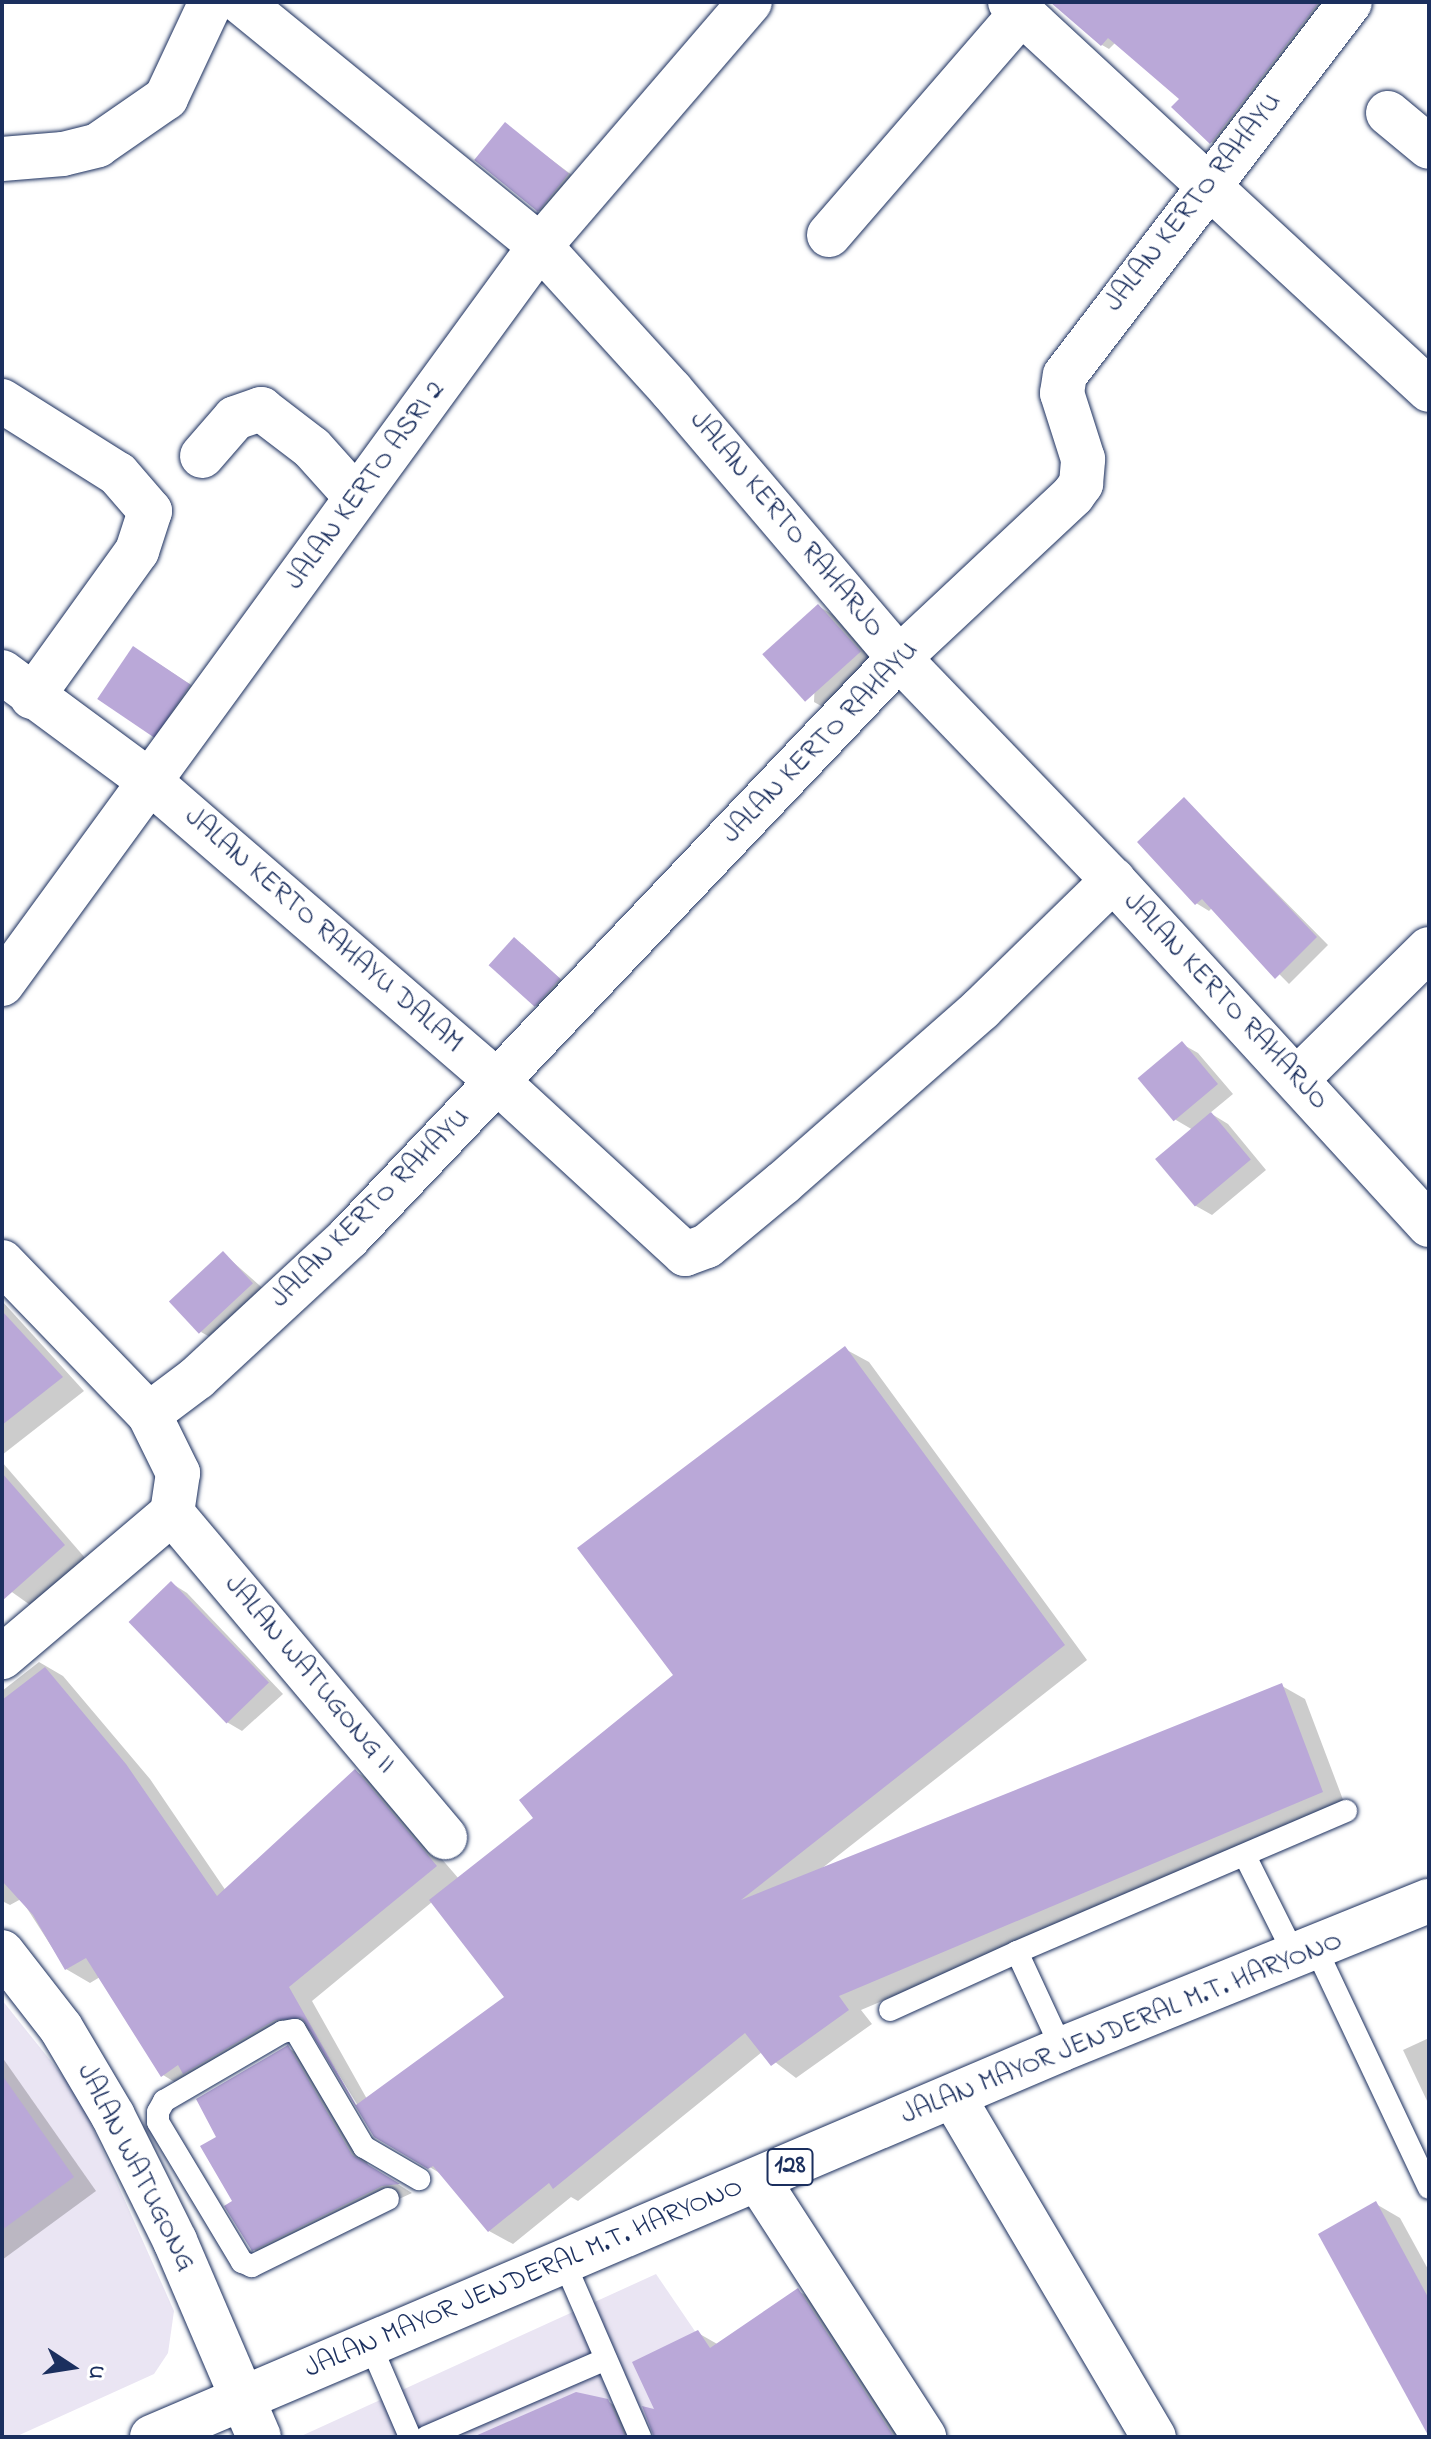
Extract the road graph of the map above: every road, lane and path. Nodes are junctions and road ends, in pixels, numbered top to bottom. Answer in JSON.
{"nodes":[{"id":1,"x":211,"y":2,"type":"edge"},
{"id":2,"x":241,"y":2,"type":"edge"},
{"id":3,"x":750,"y":2,"type":"edge"},
{"id":4,"x":1350,"y":2,"type":"edge"},
{"id":5,"x":1015,"y":7,"type":"edge"},
{"id":6,"x":1388,"y":113,"type":"dead end"},
{"id":7,"x":1429,"y":147,"type":"edge"},
{"id":8,"x":2,"y":159,"type":"edge"},
{"id":9,"x":1206,"y":188,"type":"junction"},
{"id":10,"x":829,"y":235,"type":"dead end"},
{"id":11,"x":540,"y":246,"type":"junction"},
{"id":12,"x":1429,"y":390,"type":"edge"},
{"id":13,"x":2,"y":401,"type":"edge"},
{"id":14,"x":202,"y":456,"type":"dead end"},
{"id":15,"x":356,"y":497,"type":"junction"},
{"id":16,"x":899,"y":658,"type":"junction"},
{"id":17,"x":17,"y":685,"type":"edge"},
{"id":18,"x":148,"y":780,"type":"junction"},
{"id":19,"x":1113,"y":880,"type":"junction"},
{"id":20,"x":1429,"y":949,"type":"edge"},
{"id":21,"x":2,"y":984,"type":"edge"},
{"id":22,"x":1297,"y":1079,"type":"junction"},
{"id":23,"x":498,"y":1082,"type":"junction"},
{"id":24,"x":1429,"y":1225,"type":"edge"},
{"id":25,"x":2,"y":1262,"type":"edge"},
{"id":26,"x":149,"y":1414,"type":"junction"},
{"id":27,"x":172,"y":1513,"type":"junction"},
{"id":28,"x":2,"y":1657,"type":"edge"},
{"id":29,"x":1346,"y":1811,"type":"dead end"},
{"id":30,"x":445,"y":1837,"type":"dead end"},
{"id":31,"x":1246,"y":1858,"type":"junction"},
{"id":32,"x":1429,"y":1901,"type":"edge"},
{"id":33,"x":2,"y":1952,"type":"edge"},
{"id":34,"x":1017,"y":1952,"type":"junction"},
{"id":35,"x":1306,"y":1954,"type":"junction"},
{"id":36,"x":890,"y":2010,"type":"dead end"},
{"id":37,"x":1062,"y":2049,"type":"junction"},
{"id":38,"x":954,"y":2098,"type":"junction"},
{"id":39,"x":419,"y":2179,"type":"dead end"},
{"id":40,"x":758,"y":2180,"type":"junction"},
{"id":41,"x":1429,"y":2188,"type":"edge"},
{"id":42,"x":388,"y":2199,"type":"dead end"},
{"id":43,"x":564,"y":2262,"type":"junction"},
{"id":44,"x":370,"y":2344,"type":"junction"},
{"id":45,"x":606,"y":2359,"type":"junction"},
{"id":46,"x":252,"y":2417,"type":"edge"},
{"id":47,"x":152,"y":2437,"type":"edge"},
{"id":48,"x":410,"y":2437,"type":"edge"},
{"id":49,"x":426,"y":2437,"type":"edge"},
{"id":50,"x":640,"y":2437,"type":"edge"},
{"id":51,"x":924,"y":2437,"type":"edge"},
{"id":52,"x":1154,"y":2437,"type":"edge"}],
"edges":[{"from":1,"to":8,"type":"street"},
{"from":2,"to":11,"type":"street","name":"JALAN KERTO RAHARJO"},
{"from":3,"to":11,"type":"street","name":"JALAN KERTO ASRI 2"},
{"from":4,"to":9,"type":"street","name":"JALAN KERTO RAHAYU"},
{"from":5,"to":9,"type":"street"},
{"from":5,"to":10,"type":"street"},
{"from":6,"to":7,"type":"street"},
{"from":9,"to":12,"type":"street"},
{"from":9,"to":16,"type":"street","name":"JALAN KERTO RAHAYU"},
{"from":11,"to":15,"type":"street","name":"JALAN KERTO ASRI 2"},
{"from":11,"to":16,"type":"street","name":"JALAN KERTO RAHARJO"},
{"from":13,"to":17,"type":"street"},
{"from":14,"to":15,"type":"street"},
{"from":15,"to":18,"type":"street","name":"JALAN KERTO ASRI 2"},
{"from":16,"to":19,"type":"street","name":"JALAN KERTO RAHARJO"},
{"from":16,"to":23,"type":"street","name":"JALAN KERTO RAHAYU"},
{"from":17,"to":18,"type":"street","name":"JALAN KERTO RAHAYU DALAM"},
{"from":18,"to":21,"type":"street","name":"JALAN KERTO ASRI 2"},
{"from":18,"to":23,"type":"street","name":"JALAN KERTO RAHAYU DALAM"},
{"from":19,"to":22,"type":"street","name":"JALAN KERTO RAHARJO"},
{"from":19,"to":23,"type":"street","name":"JALAN KERTO RAHAYU DALAM"},
{"from":20,"to":22,"type":"street"},
{"from":22,"to":24,"type":"street","name":"JALAN KERTO RAHARJO"},
{"from":23,"to":26,"type":"street","name":"JALAN KERTO RAHAYU"},
{"from":25,"to":26,"type":"street"},
{"from":26,"to":27,"type":"street"},
{"from":27,"to":28,"type":"street"},
{"from":27,"to":30,"type":"street","name":"JALAN WATUGONG II"},
{"from":29,"to":31,"type":"lane"},
{"from":31,"to":34,"type":"lane"},
{"from":31,"to":35,"type":"lane"},
{"from":32,"to":35,"type":"street","name":"JALAN MAYOR JENDERAL M.T. HARYONO","number":"128"},
{"from":33,"to":46,"type":"street","name":"JALAN WATUGONG"},
{"from":34,"to":36,"type":"lane"},
{"from":34,"to":37,"type":"lane"},
{"from":35,"to":37,"type":"street","name":"JALAN MAYOR JENDERAL M.T. HARYONO","number":"128"},
{"from":35,"to":41,"type":"lane"},
{"from":37,"to":38,"type":"street","name":"JALAN MAYOR JENDERAL M.T. HARYONO","number":"128"},
{"from":38,"to":40,"type":"street","name":"JALAN MAYOR JENDERAL M.T. HARYONO","number":"128"},
{"from":38,"to":52,"type":"street"},
{"from":39,"to":42,"type":"lane"},
{"from":40,"to":43,"type":"street","name":"JALAN MAYOR JENDERAL M.T. HARYONO","number":"128"},
{"from":40,"to":51,"type":"street"},
{"from":43,"to":44,"type":"street","name":"JALAN MAYOR JENDERAL M.T. HARYONO","number":"128"},
{"from":43,"to":45,"type":"lane"},
{"from":44,"to":46,"type":"street","name":"JALAN MAYOR JENDERAL M.T. HARYONO","number":"128"},
{"from":44,"to":48,"type":"lane"},
{"from":45,"to":49,"type":"lane"},
{"from":45,"to":50,"type":"lane"},
{"from":46,"to":47,"type":"street","name":"JALAN MAYOR JENDERAL M.T. HARYONO","number":"128"}]}
